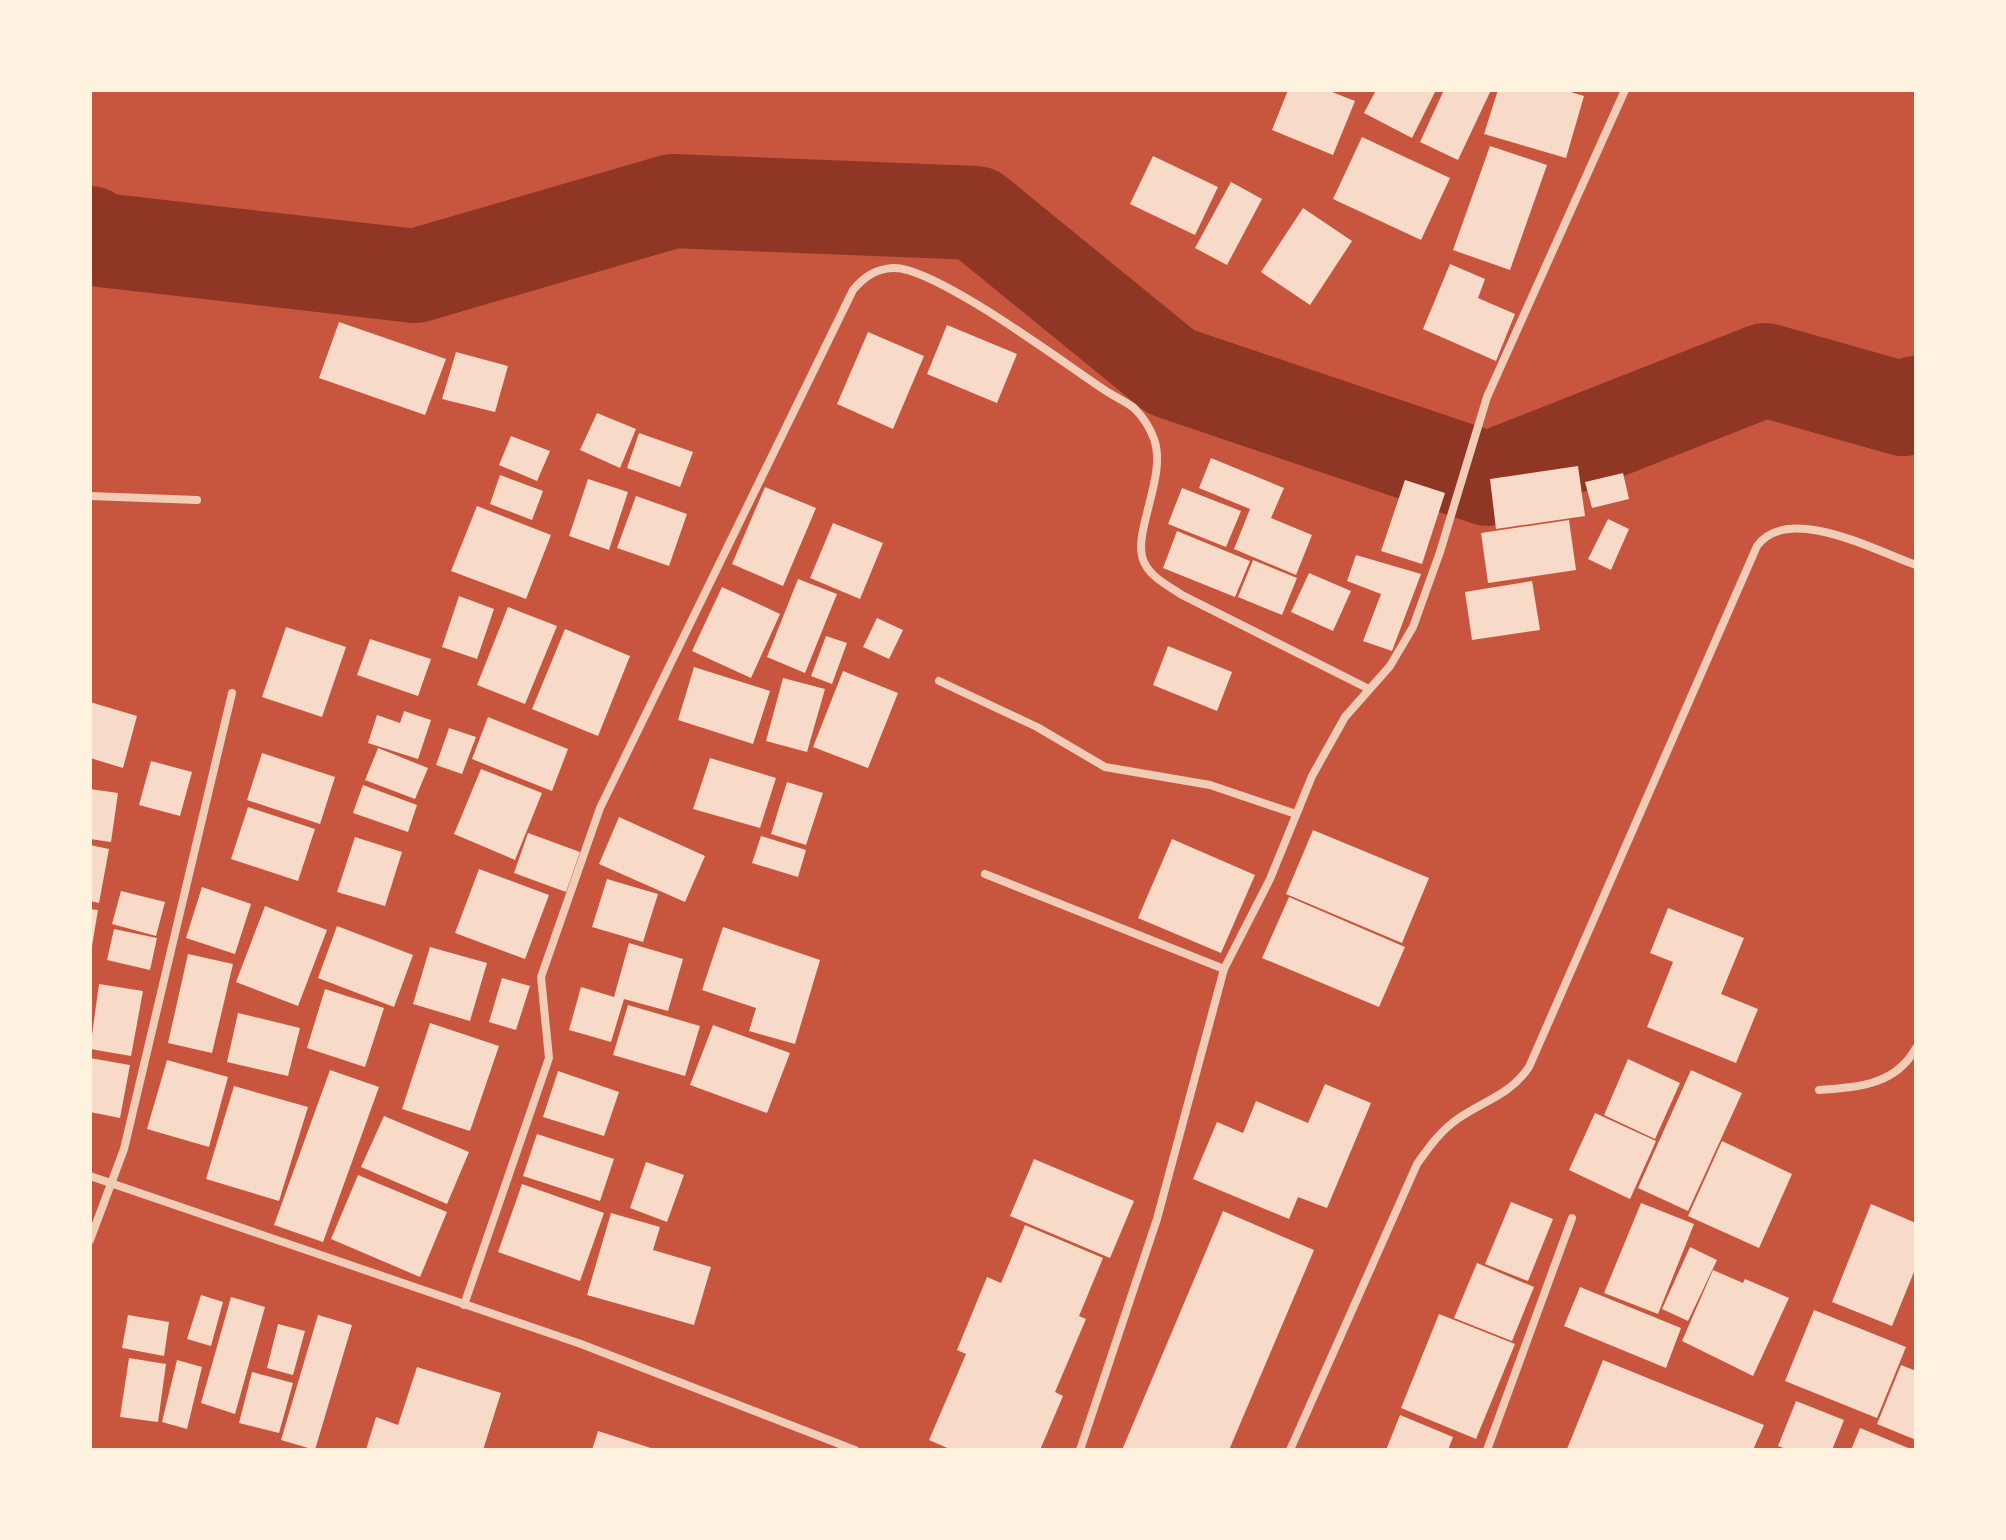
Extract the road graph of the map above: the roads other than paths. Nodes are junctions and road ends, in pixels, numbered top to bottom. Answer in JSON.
{"nodes":[{"id":1,"x":1625,"y":90,"type":"edge"},
{"id":2,"x":90,"y":496,"type":"edge"},
{"id":3,"x":197,"y":500,"type":"dead end"},
{"id":4,"x":1916,"y":565,"type":"edge"},
{"id":5,"x":939,"y":681,"type":"dead end"},
{"id":6,"x":1369,"y":689,"type":"junction"},
{"id":7,"x":232,"y":693,"type":"dead end"},
{"id":8,"x":1296,"y":814,"type":"junction"},
{"id":9,"x":985,"y":874,"type":"dead end"},
{"id":10,"x":1224,"y":969,"type":"junction"},
{"id":11,"x":1916,"y":1048,"type":"edge"},
{"id":12,"x":1819,"y":1090,"type":"dead end"},
{"id":13,"x":90,"y":1176,"type":"edge"},
{"id":14,"x":113,"y":1184,"type":"junction"},
{"id":15,"x":1572,"y":1218,"type":"dead end"},
{"id":16,"x":90,"y":1240,"type":"edge"},
{"id":17,"x":464,"y":1305,"type":"junction"},
{"id":18,"x":855,"y":1450,"type":"edge"},
{"id":19,"x":1080,"y":1450,"type":"edge"},
{"id":20,"x":1290,"y":1450,"type":"edge"},
{"id":21,"x":1487,"y":1450,"type":"edge"}],
"edges":[{"from":1,"to":6,"type":"street"},
{"from":2,"to":3,"type":"street"},
{"from":4,"to":20,"type":"street"},
{"from":5,"to":8,"type":"street"},
{"from":6,"to":8,"type":"street"},
{"from":6,"to":17,"type":"street"},
{"from":7,"to":14,"type":"street"},
{"from":8,"to":10,"type":"street"},
{"from":9,"to":10,"type":"street"},
{"from":10,"to":19,"type":"street"},
{"from":11,"to":12,"type":"street"},
{"from":13,"to":14,"type":"street"},
{"from":14,"to":16,"type":"street"},
{"from":14,"to":17,"type":"street"},
{"from":15,"to":21,"type":"street"},
{"from":17,"to":18,"type":"street"}]}
